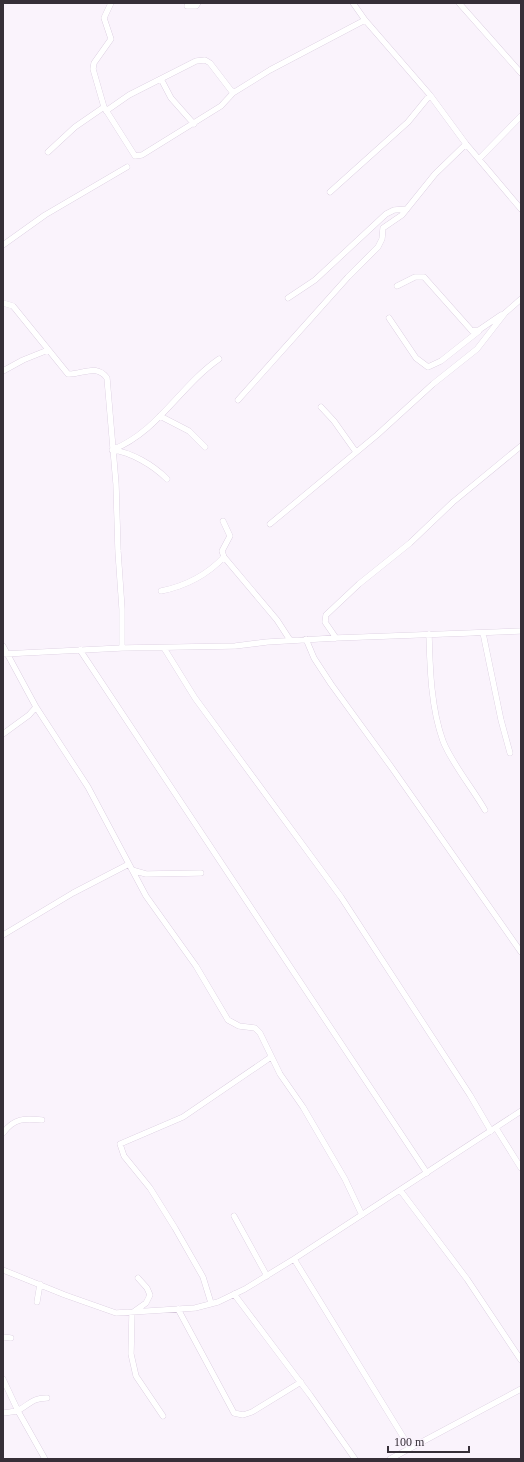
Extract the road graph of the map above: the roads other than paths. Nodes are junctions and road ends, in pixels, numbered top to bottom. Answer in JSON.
{"nodes":[{"id":1,"x":111,"y":3,"type":"edge"},
{"id":2,"x":198,"y":3,"type":"edge"},
{"id":3,"x":353,"y":3,"type":"edge"},
{"id":4,"x":459,"y":3,"type":"edge"},
{"id":5,"x":187,"y":6,"type":"dead end"},
{"id":6,"x":365,"y":20,"type":"junction"},
{"id":7,"x":521,"y":73,"type":"edge"},
{"id":8,"x":161,"y":79,"type":"junction"},
{"id":9,"x":234,"y":93,"type":"junction"},
{"id":10,"x":430,"y":95,"type":"junction"},
{"id":11,"x":105,"y":109,"type":"junction"},
{"id":12,"x":521,"y":116,"type":"edge"},
{"id":13,"x":194,"y":124,"type":"junction"},
{"id":14,"x":466,"y":144,"type":"junction"},
{"id":15,"x":48,"y":152,"type":"dead end"},
{"id":16,"x":479,"y":159,"type":"junction"},
{"id":17,"x":126,"y":166,"type":"dead end"},
{"id":18,"x":330,"y":192,"type":"dead end"},
{"id":19,"x":407,"y":209,"type":"junction"},
{"id":20,"x":521,"y":209,"type":"edge"},
{"id":21,"x":3,"y":245,"type":"edge"},
{"id":22,"x":396,"y":286,"type":"dead end"},
{"id":23,"x":3,"y":298,"type":"edge"},
{"id":24,"x":288,"y":298,"type":"dead end"},
{"id":25,"x":521,"y":299,"type":"edge"},
{"id":26,"x":5,"y":304,"type":"edge"},
{"id":27,"x":505,"y":313,"type":"junction"},
{"id":28,"x":388,"y":318,"type":"dead end"},
{"id":29,"x":479,"y":330,"type":"junction"},
{"id":30,"x":48,"y":350,"type":"junction"},
{"id":31,"x":219,"y":359,"type":"dead end"},
{"id":32,"x":3,"y":371,"type":"edge"},
{"id":33,"x":238,"y":400,"type":"dead end"},
{"id":34,"x":321,"y":407,"type":"dead end"},
{"id":35,"x":160,"y":416,"type":"junction"},
{"id":36,"x":521,"y":446,"type":"edge"},
{"id":37,"x":205,"y":448,"type":"dead end"},
{"id":38,"x":112,"y":450,"type":"junction"},
{"id":39,"x":356,"y":452,"type":"junction"},
{"id":40,"x":167,"y":479,"type":"dead end"},
{"id":41,"x":223,"y":521,"type":"dead end"},
{"id":42,"x":270,"y":524,"type":"dead end"},
{"id":43,"x":224,"y":557,"type":"junction"},
{"id":44,"x":160,"y":591,"type":"dead end"},
{"id":45,"x":521,"y":631,"type":"edge"},
{"id":46,"x":483,"y":633,"type":"junction"},
{"id":47,"x":429,"y":634,"type":"junction"},
{"id":48,"x":336,"y":638,"type":"junction"},
{"id":49,"x":306,"y":639,"type":"junction"},
{"id":50,"x":290,"y":640,"type":"junction"},
{"id":51,"x":3,"y":646,"type":"edge"},
{"id":52,"x":122,"y":648,"type":"junction"},
{"id":53,"x":164,"y":648,"type":"junction"},
{"id":54,"x":80,"y":650,"type":"junction"},
{"id":55,"x":5,"y":654,"type":"edge"},
{"id":56,"x":36,"y":707,"type":"junction"},
{"id":57,"x":3,"y":734,"type":"edge"},
{"id":58,"x":510,"y":753,"type":"dead end"},
{"id":59,"x":485,"y":810,"type":"dead end"},
{"id":60,"x":129,"y":864,"type":"junction"},
{"id":61,"x":132,"y":870,"type":"junction"},
{"id":62,"x":200,"y":873,"type":"dead end"},
{"id":63,"x":3,"y":935,"type":"edge"},
{"id":64,"x":521,"y":952,"type":"edge"},
{"id":65,"x":271,"y":1057,"type":"junction"},
{"id":66,"x":521,"y":1111,"type":"edge"},
{"id":67,"x":42,"y":1120,"type":"dead end"},
{"id":68,"x":493,"y":1130,"type":"junction"},
{"id":69,"x":3,"y":1133,"type":"edge"},
{"id":70,"x":521,"y":1168,"type":"edge"},
{"id":71,"x":427,"y":1173,"type":"junction"},
{"id":72,"x":400,"y":1190,"type":"junction"},
{"id":73,"x":362,"y":1215,"type":"junction"},
{"id":74,"x":234,"y":1216,"type":"dead end"},
{"id":75,"x":294,"y":1259,"type":"junction"},
{"id":76,"x":3,"y":1270,"type":"edge"},
{"id":77,"x":267,"y":1276,"type":"junction"},
{"id":78,"x":138,"y":1278,"type":"dead end"},
{"id":79,"x":40,"y":1284,"type":"junction"},
{"id":80,"x":234,"y":1294,"type":"junction"},
{"id":81,"x":36,"y":1302,"type":"dead end"},
{"id":82,"x":212,"y":1304,"type":"junction"},
{"id":83,"x":178,"y":1309,"type":"junction"},
{"id":84,"x":132,"y":1313,"type":"junction"},
{"id":85,"x":3,"y":1337,"type":"edge"},
{"id":86,"x":11,"y":1338,"type":"dead end"},
{"id":87,"x":521,"y":1360,"type":"edge"},
{"id":88,"x":3,"y":1379,"type":"edge"},
{"id":89,"x":301,"y":1382,"type":"junction"},
{"id":90,"x":521,"y":1389,"type":"edge"},
{"id":91,"x":47,"y":1398,"type":"dead end"},
{"id":92,"x":18,"y":1411,"type":"junction"},
{"id":93,"x":3,"y":1413,"type":"edge"},
{"id":94,"x":163,"y":1416,"type":"dead end"},
{"id":95,"x":410,"y":1448,"type":"junction"},
{"id":96,"x":45,"y":1459,"type":"edge"},
{"id":97,"x":355,"y":1459,"type":"edge"},
{"id":98,"x":390,"y":1459,"type":"edge"}],
"edges":[{"from":1,"to":11,"type":"street"},
{"from":2,"to":5,"type":"street"},
{"from":3,"to":6,"type":"street"},
{"from":4,"to":7,"type":"street"},
{"from":6,"to":9,"type":"street"},
{"from":6,"to":10,"type":"street"},
{"from":8,"to":9,"type":"street"},
{"from":8,"to":11,"type":"street"},
{"from":8,"to":13,"type":"street"},
{"from":9,"to":13,"type":"street"},
{"from":10,"to":14,"type":"street"},
{"from":10,"to":18,"type":"street"},
{"from":11,"to":13,"type":"street"},
{"from":11,"to":15,"type":"street"},
{"from":12,"to":16,"type":"street"},
{"from":14,"to":16,"type":"street"},
{"from":14,"to":19,"type":"street"},
{"from":16,"to":20,"type":"street"},
{"from":17,"to":21,"type":"street"},
{"from":19,"to":24,"type":"street"},
{"from":19,"to":33,"type":"street"},
{"from":22,"to":29,"type":"street"},
{"from":23,"to":26,"type":"street"},
{"from":25,"to":27,"type":"street"},
{"from":26,"to":30,"type":"street"},
{"from":27,"to":29,"type":"street"},
{"from":27,"to":39,"type":"street"},
{"from":28,"to":29,"type":"street"},
{"from":30,"to":32,"type":"street"},
{"from":30,"to":38,"type":"street"},
{"from":31,"to":35,"type":"street"},
{"from":34,"to":39,"type":"street"},
{"from":35,"to":37,"type":"street"},
{"from":35,"to":38,"type":"street"},
{"from":36,"to":48,"type":"street"},
{"from":38,"to":40,"type":"street"},
{"from":38,"to":52,"type":"street"},
{"from":39,"to":42,"type":"street"},
{"from":41,"to":43,"type":"street"},
{"from":43,"to":44,"type":"street"},
{"from":43,"to":50,"type":"street"},
{"from":45,"to":46,"type":"street"},
{"from":46,"to":47,"type":"street"},
{"from":46,"to":58,"type":"street"},
{"from":47,"to":48,"type":"street"},
{"from":47,"to":59,"type":"street"},
{"from":48,"to":49,"type":"street"},
{"from":49,"to":50,"type":"street"},
{"from":49,"to":64,"type":"street"},
{"from":50,"to":53,"type":"street"},
{"from":51,"to":55,"type":"street"},
{"from":52,"to":53,"type":"street"},
{"from":52,"to":54,"type":"street"},
{"from":53,"to":68,"type":"street"},
{"from":54,"to":55,"type":"street"},
{"from":54,"to":71,"type":"street"},
{"from":55,"to":56,"type":"street"},
{"from":56,"to":57,"type":"street"},
{"from":56,"to":60,"type":"street"},
{"from":60,"to":61,"type":"street"},
{"from":60,"to":63,"type":"street"},
{"from":61,"to":62,"type":"street"},
{"from":61,"to":65,"type":"street"},
{"from":65,"to":73,"type":"street"},
{"from":65,"to":82,"type":"street"},
{"from":66,"to":68,"type":"street"},
{"from":67,"to":69,"type":"street"},
{"from":68,"to":70,"type":"street"},
{"from":68,"to":71,"type":"street"},
{"from":71,"to":72,"type":"street"},
{"from":72,"to":73,"type":"street"},
{"from":72,"to":87,"type":"street"},
{"from":73,"to":75,"type":"street"},
{"from":74,"to":77,"type":"street"},
{"from":75,"to":77,"type":"street"},
{"from":75,"to":95,"type":"street"},
{"from":76,"to":79,"type":"street"},
{"from":77,"to":80,"type":"street"},
{"from":78,"to":84,"type":"street"},
{"from":79,"to":81,"type":"street"},
{"from":79,"to":84,"type":"street"},
{"from":80,"to":82,"type":"street"},
{"from":80,"to":89,"type":"street"},
{"from":82,"to":83,"type":"street"},
{"from":83,"to":84,"type":"street"},
{"from":83,"to":89,"type":"street"},
{"from":84,"to":94,"type":"street"},
{"from":85,"to":86,"type":"street"},
{"from":88,"to":92,"type":"street"},
{"from":89,"to":97,"type":"street"},
{"from":90,"to":95,"type":"street"},
{"from":91,"to":92,"type":"street"},
{"from":92,"to":93,"type":"street"},
{"from":92,"to":96,"type":"street"},
{"from":95,"to":98,"type":"street"}]}
